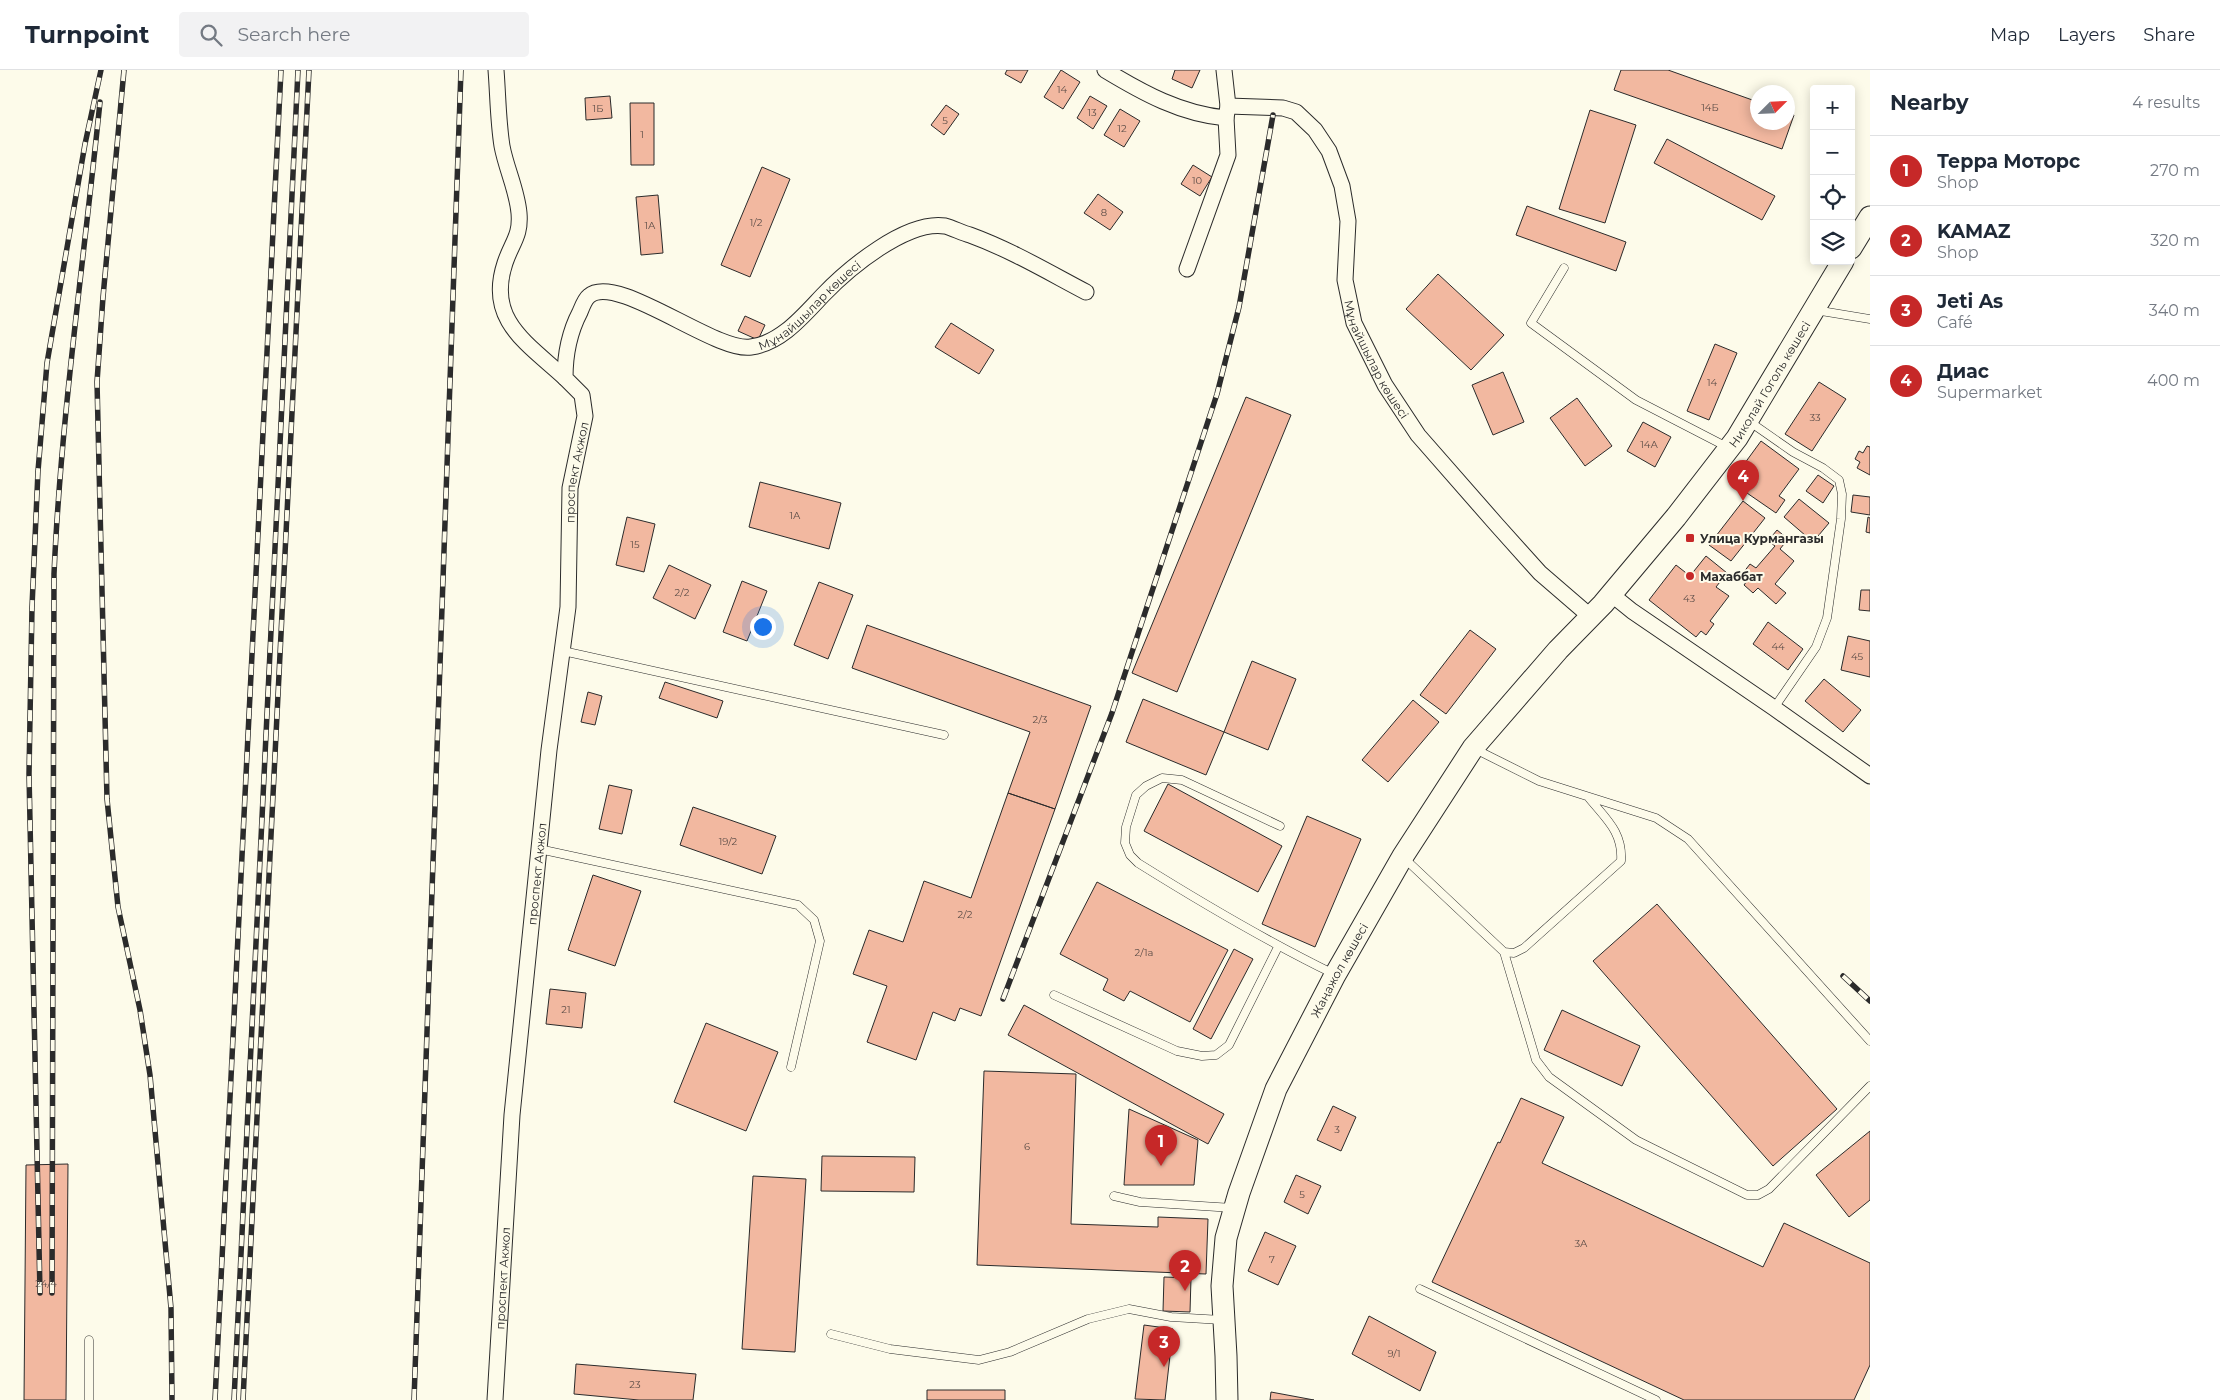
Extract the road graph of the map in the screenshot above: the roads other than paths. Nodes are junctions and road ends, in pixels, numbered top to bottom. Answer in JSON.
{"nodes":[{"id":1,"x":496,"y":70,"type":"edge"},
{"id":2,"x":1105,"y":70,"type":"edge"},
{"id":3,"x":1224,"y":70,"type":"edge"},
{"id":4,"x":1227,"y":112,"type":"junction"},
{"id":5,"x":1870,"y":217,"type":"edge"},
{"id":6,"x":1855,"y":241,"type":"edge"},
{"id":7,"x":1841,"y":265,"type":"edge"},
{"id":8,"x":1564,"y":268,"type":"dead end"},
{"id":9,"x":1187,"y":269,"type":"dead end"},
{"id":10,"x":1086,"y":292,"type":"dead end"},
{"id":11,"x":1814,"y":310,"type":"junction"},
{"id":12,"x":1870,"y":319,"type":"edge"},
{"id":13,"x":565,"y":378,"type":"junction"},
{"id":14,"x":1748,"y":420,"type":"junction"},
{"id":15,"x":1729,"y":448,"type":"junction"},
{"id":16,"x":1602,"y":605,"type":"junction"},
{"id":17,"x":563,"y":651,"type":"junction"},
{"id":18,"x":1774,"y":708,"type":"junction"},
{"id":19,"x":944,"y":735,"type":"dead end"},
{"id":20,"x":1473,"y":748,"type":"junction"},
{"id":21,"x":1870,"y":776,"type":"edge"},
{"id":22,"x":1589,"y":798,"type":"junction"},
{"id":23,"x":1280,"y":826,"type":"dead end"},
{"id":24,"x":539,"y":849,"type":"junction"},
{"id":25,"x":1403,"y":856,"type":"junction"},
{"id":26,"x":1278,"y":947,"type":"junction"},
{"id":27,"x":1504,"y":952,"type":"junction"},
{"id":28,"x":1335,"y":975,"type":"junction"},
{"id":29,"x":1054,"y":995,"type":"dead end"},
{"id":30,"x":1870,"y":1041,"type":"edge"},
{"id":31,"x":791,"y":1067,"type":"dead end"},
{"id":32,"x":1870,"y":1086,"type":"edge"},
{"id":33,"x":1114,"y":1196,"type":"dead end"},
{"id":34,"x":1234,"y":1208,"type":"junction"},
{"id":35,"x":1420,"y":1289,"type":"dead end"},
{"id":36,"x":1224,"y":1320,"type":"junction"},
{"id":37,"x":831,"y":1334,"type":"dead end"},
{"id":38,"x":89,"y":1340,"type":"dead end"},
{"id":39,"x":89,"y":1400,"type":"edge"},
{"id":40,"x":495,"y":1400,"type":"edge"},
{"id":41,"x":1227,"y":1400,"type":"edge"},
{"id":42,"x":1656,"y":1400,"type":"edge"}],
"edges":[{"from":1,"to":13,"type":"street","name":"проспект Акжол"},
{"from":2,"to":4,"type":"street","name":"Мұнайшылар көшесі"},
{"from":3,"to":4,"type":"street"},
{"from":4,"to":9,"type":"street"},
{"from":4,"to":16,"type":"street","name":"Мұнайшылар көшесі"},
{"from":5,"to":6,"type":"main road"},
{"from":7,"to":11,"type":"main road","name":"Николай Гоголь көшесі"},
{"from":8,"to":15,"type":"lane"},
{"from":10,"to":13,"type":"street","name":"Мұнайшылар көшесі"},
{"from":11,"to":12,"type":"lane"},
{"from":11,"to":14,"type":"main road","name":"Николай Гоголь көшесі"},
{"from":13,"to":17,"type":"street","name":"проспект Акжол"},
{"from":14,"to":15,"type":"main road","name":"Николай Гоголь көшесі"},
{"from":14,"to":18,"type":"lane"},
{"from":15,"to":16,"type":"main road","name":"Николай Гоголь көшесі"},
{"from":16,"to":18,"type":"street"},
{"from":16,"to":20,"type":"main road","name":"Жаңажол көшесі"},
{"from":17,"to":19,"type":"lane"},
{"from":17,"to":24,"type":"street","name":"проспект Акжол"},
{"from":18,"to":21,"type":"street"},
{"from":20,"to":22,"type":"lane"},
{"from":20,"to":25,"type":"main road","name":"Жаңажол көшесі"},
{"from":22,"to":27,"type":"lane"},
{"from":22,"to":30,"type":"lane"},
{"from":23,"to":26,"type":"lane"},
{"from":24,"to":31,"type":"lane"},
{"from":24,"to":40,"type":"street","name":"проспект Акжол"},
{"from":25,"to":27,"type":"lane"},
{"from":25,"to":28,"type":"main road","name":"Жаңажол көшесі"},
{"from":26,"to":28,"type":"lane"},
{"from":26,"to":29,"type":"lane"},
{"from":27,"to":32,"type":"lane"},
{"from":28,"to":34,"type":"main road","name":"Жаңажол көшесі"},
{"from":33,"to":34,"type":"lane"},
{"from":34,"to":36,"type":"main road","name":"Жаңажол көшесі"},
{"from":35,"to":42,"type":"lane"},
{"from":36,"to":37,"type":"lane"},
{"from":36,"to":41,"type":"main road","name":"Жаңажол көшесі"},
{"from":38,"to":39,"type":"lane"}]}
